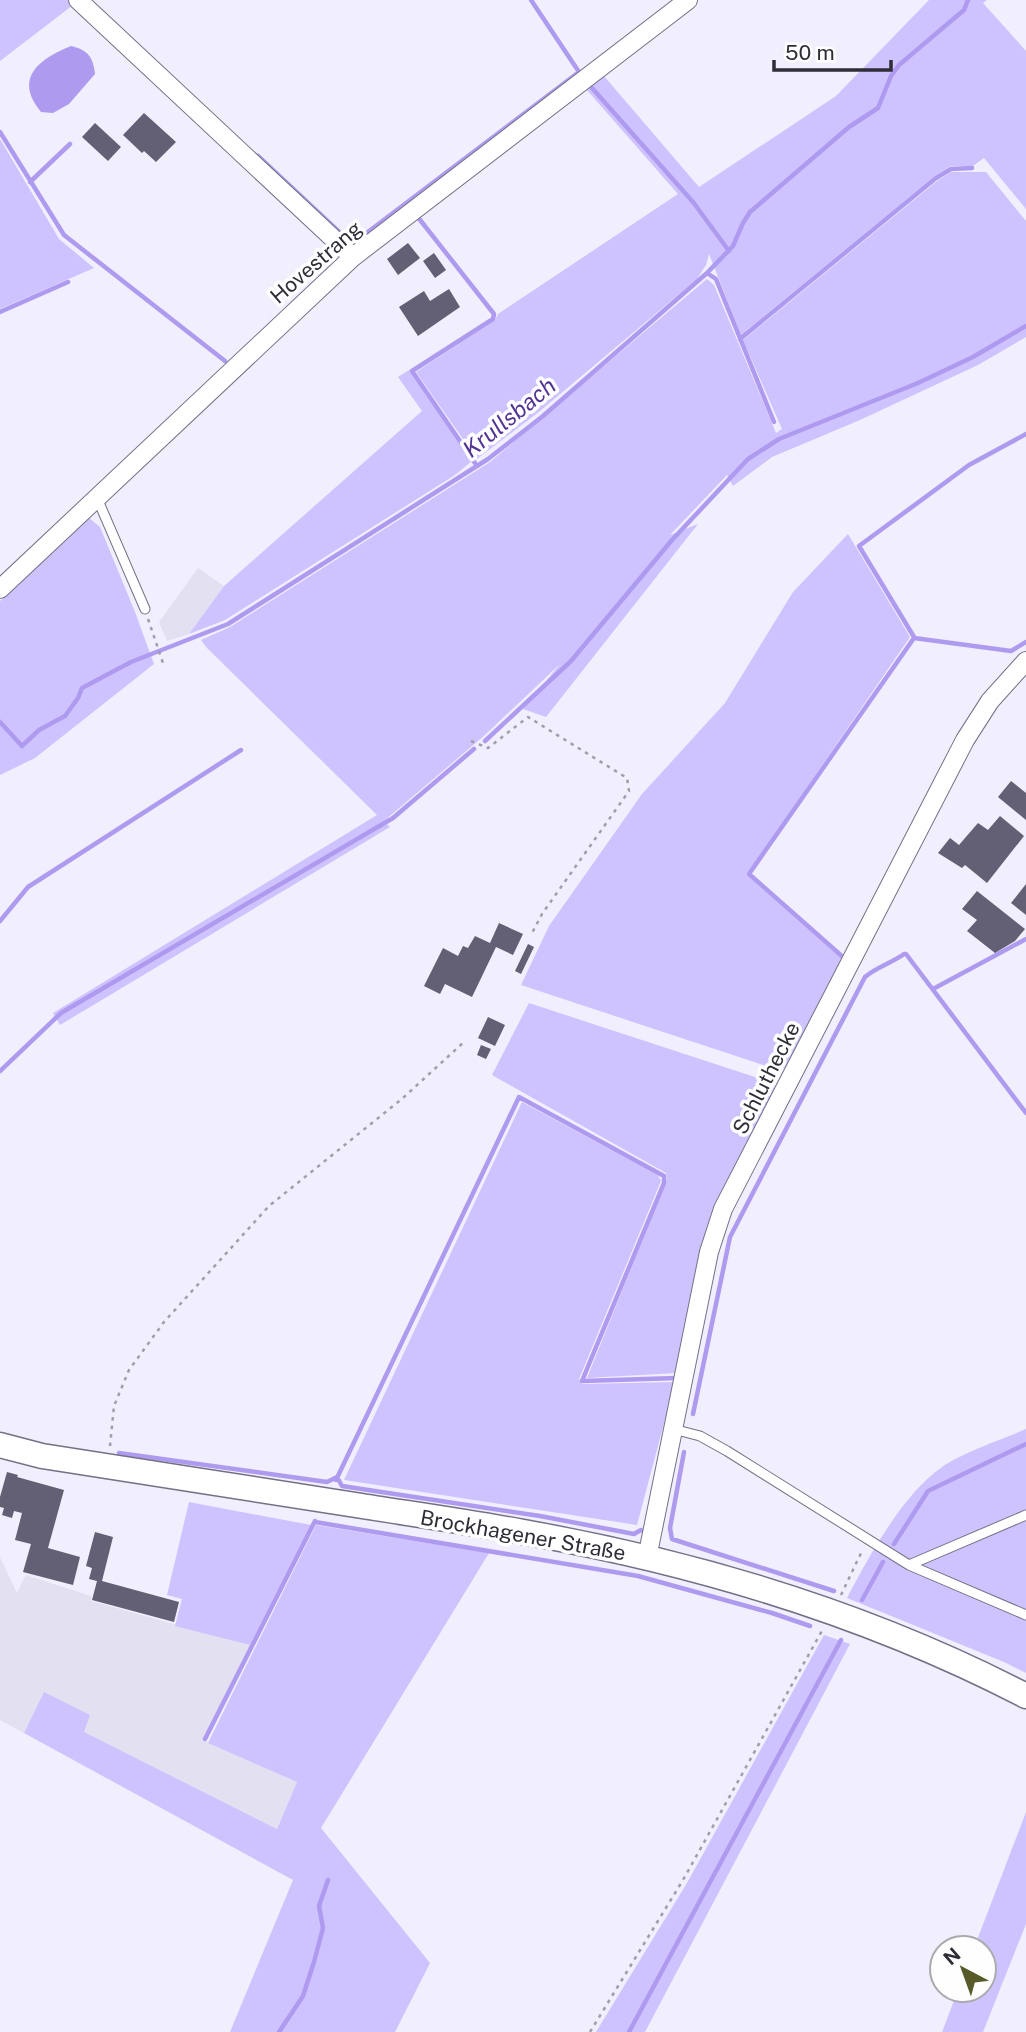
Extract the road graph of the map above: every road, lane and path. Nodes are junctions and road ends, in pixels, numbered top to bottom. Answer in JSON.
{"nodes":[{"id":1,"x":78,"y":0,"type":"edge"},
{"id":2,"x":688,"y":0,"type":"edge"},
{"id":3,"x":352,"y":257,"type":"junction"},
{"id":4,"x":97,"y":498,"type":"junction"},
{"id":5,"x":0,"y":589,"type":"edge"},
{"id":6,"x":145,"y":610,"type":"joint"},
{"id":7,"x":1026,"y":661,"type":"edge"},
{"id":8,"x":164,"y":666,"type":"dead end"},
{"id":9,"x":471,"y":741,"type":"dead end"},
{"id":10,"x":531,"y":935,"type":"dead end"},
{"id":11,"x":465,"y":1041,"type":"dead end"},
{"id":12,"x":673,"y":1429,"type":"junction"},
{"id":13,"x":0,"y":1445,"type":"edge"},
{"id":14,"x":108,"y":1466,"type":"junction"},
{"id":15,"x":1026,"y":1514,"type":"edge"},
{"id":16,"x":868,"y":1540,"type":"junction"},
{"id":17,"x":647,"y":1558,"type":"junction"},
{"id":18,"x":909,"y":1565,"type":"junction"},
{"id":19,"x":832,"y":1612,"type":"junction"},
{"id":20,"x":1026,"y":1615,"type":"edge"},
{"id":21,"x":818,"y":1638,"type":"dead end"},
{"id":22,"x":1026,"y":1696,"type":"edge"},
{"id":23,"x":590,"y":2032,"type":"edge"}],
"edges":[{"from":1,"to":3,"type":"street"},
{"from":2,"to":3,"type":"street","name":"Hovestrang"},
{"from":3,"to":4,"type":"street","name":"Hovestrang"},
{"from":4,"to":5,"type":"street","name":"Hovestrang"},
{"from":4,"to":6,"type":"lane"},
{"from":6,"to":8,"type":"path"},
{"from":7,"to":12,"type":"street","name":"Schluthecke"},
{"from":9,"to":10,"type":"path"},
{"from":11,"to":14,"type":"path"},
{"from":12,"to":16,"type":"lane"},
{"from":12,"to":17,"type":"street","name":"Schluthecke"},
{"from":13,"to":14,"type":"main road","name":"Brockhagener Straße"},
{"from":14,"to":17,"type":"main road","name":"Brockhagener Straße"},
{"from":15,"to":18,"type":"lane"},
{"from":16,"to":18,"type":"lane"},
{"from":16,"to":19,"type":"path"},
{"from":17,"to":19,"type":"main road","name":"Brockhagener Straße"},
{"from":18,"to":20,"type":"lane"},
{"from":19,"to":22,"type":"main road","name":"Brockhagener Straße"},
{"from":21,"to":23,"type":"path"}]}
